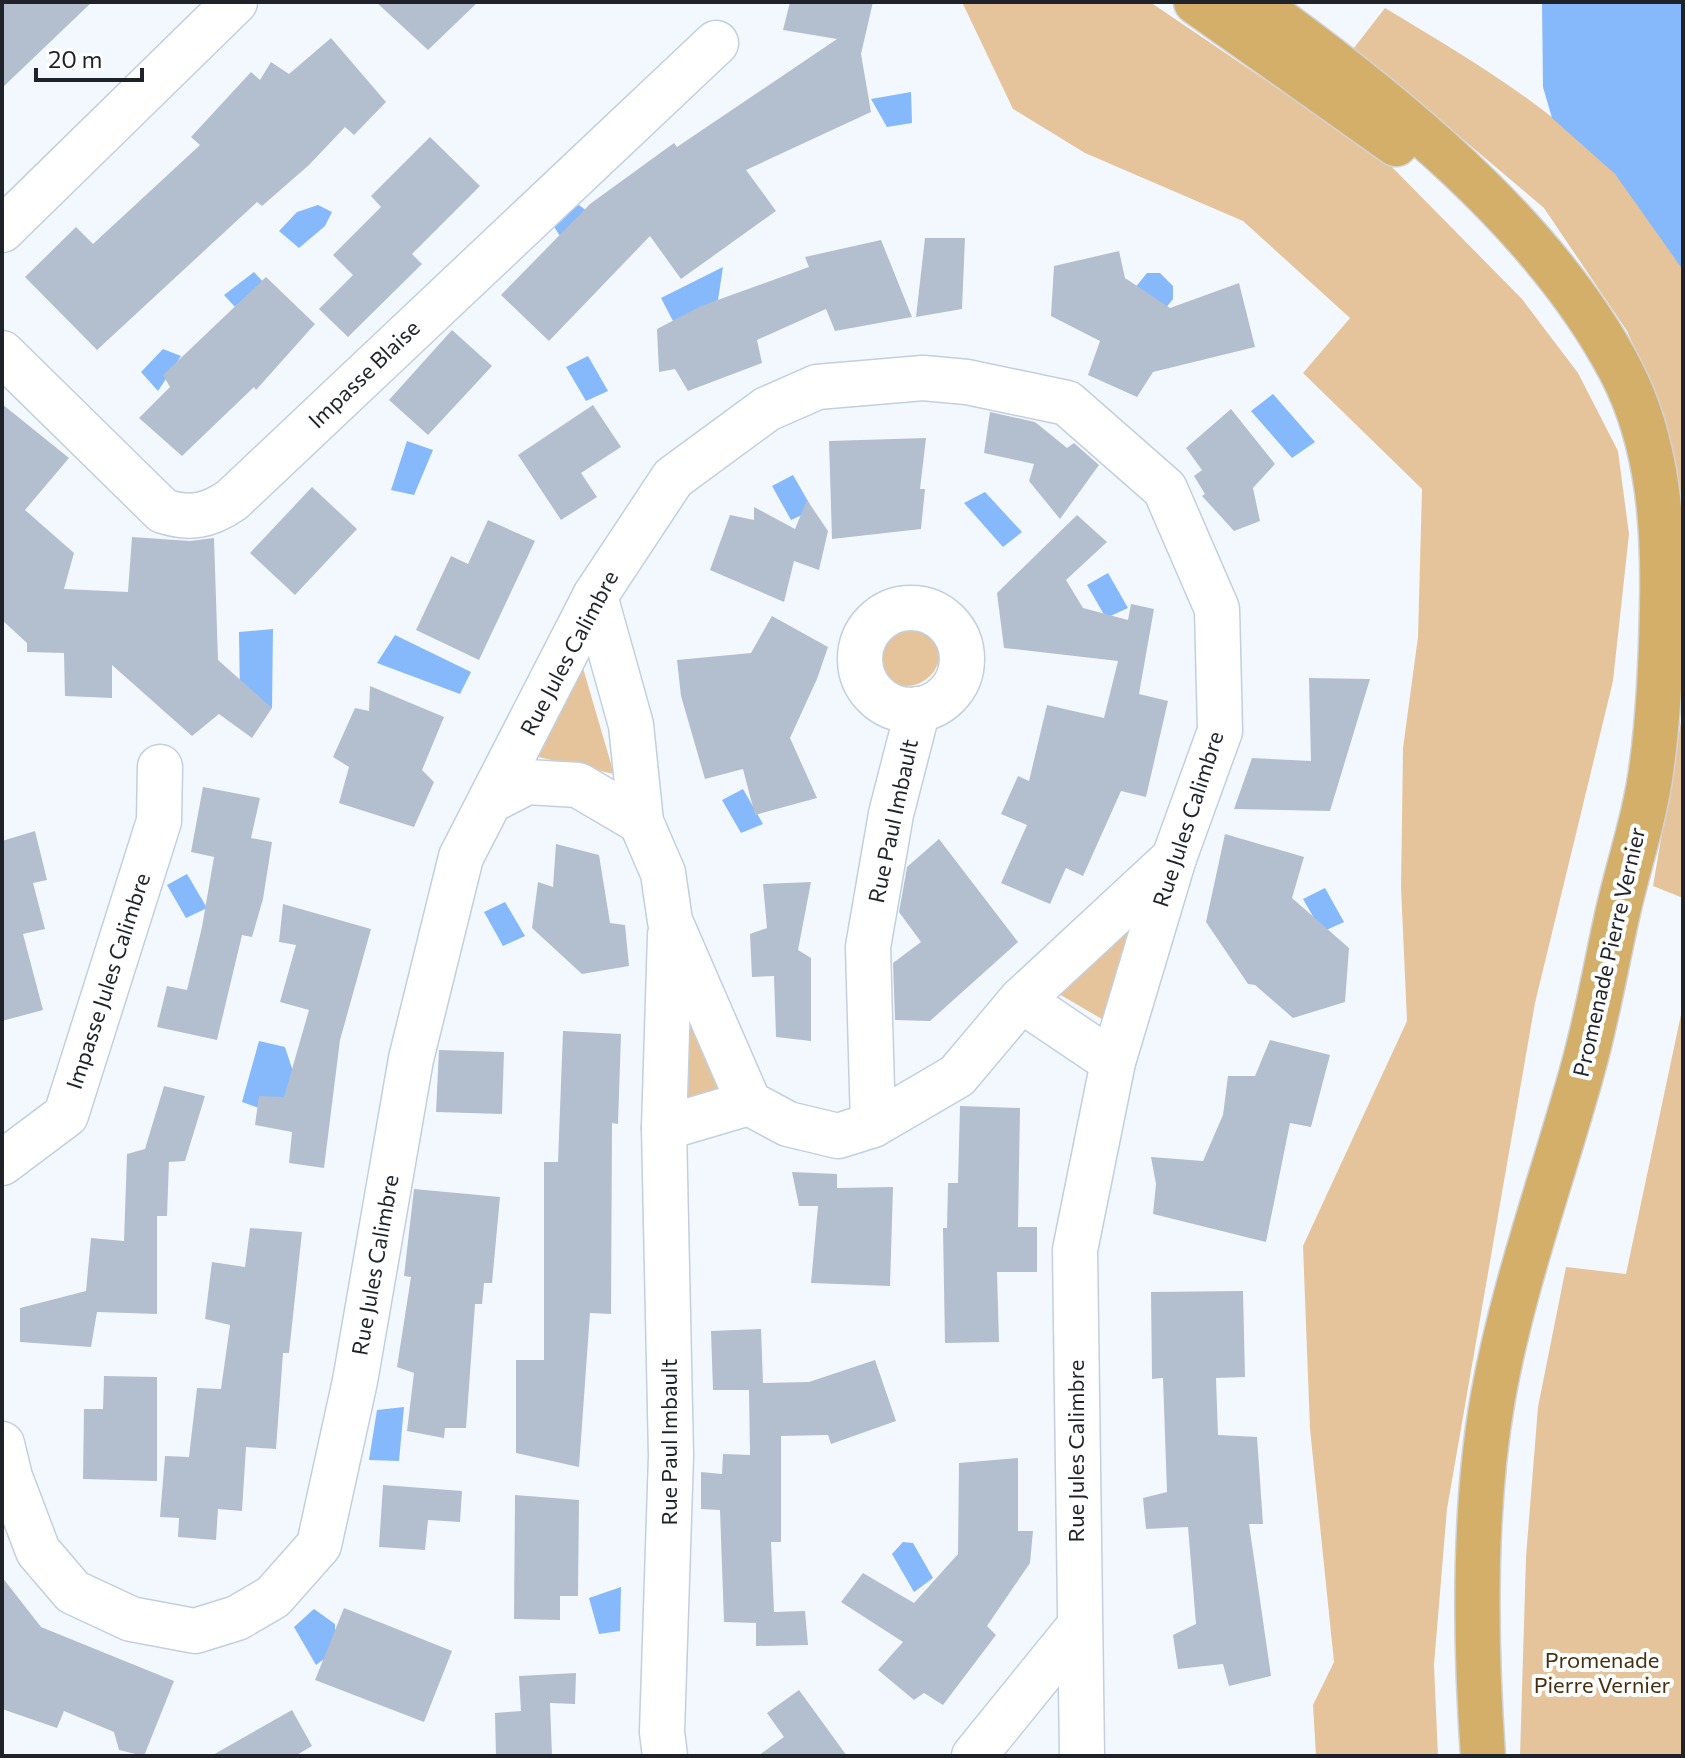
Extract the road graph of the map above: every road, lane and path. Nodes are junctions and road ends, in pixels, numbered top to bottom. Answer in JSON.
{"nodes":[{"id":1,"x":235,"y":2,"type":"edge"},
{"id":2,"x":1196,"y":2,"type":"edge"},
{"id":3,"x":1253,"y":2,"type":"edge"},
{"id":4,"x":716,"y":43,"type":"dead end"},
{"id":5,"x":1483,"y":190,"type":"junction"},
{"id":6,"x":2,"y":230,"type":"edge"},
{"id":7,"x":2,"y":353,"type":"edge"},
{"id":8,"x":595,"y":596,"type":"junction"},
{"id":9,"x":918,"y":709,"type":"dead end"},
{"id":10,"x":160,"y":767,"type":"dead end"},
{"id":11,"x":492,"y":800,"type":"junction"},
{"id":12,"x":641,"y":822,"type":"junction"},
{"id":13,"x":1174,"y":858,"type":"junction"},
{"id":14,"x":670,"y":921,"type":"junction"},
{"id":15,"x":1021,"y":1000,"type":"junction"},
{"id":16,"x":1113,"y":1062,"type":"junction"},
{"id":17,"x":749,"y":1103,"type":"junction"},
{"id":18,"x":873,"y":1125,"type":"junction"},
{"id":19,"x":664,"y":1128,"type":"junction"},
{"id":20,"x":2,"y":1163,"type":"edge"},
{"id":21,"x":2,"y":1444,"type":"edge"},
{"id":22,"x":1077,"y":1629,"type":"junction"},
{"id":23,"x":985,"y":1755,"type":"edge"},
{"id":24,"x":665,"y":1756,"type":"edge"},
{"id":25,"x":1082,"y":1756,"type":"edge"},
{"id":26,"x":1483,"y":1756,"type":"edge"}],
"edges":[{"from":1,"to":6,"type":"street"},
{"from":2,"to":5,"type":"main road","name":"Promenade Pierre Vernier"},
{"from":3,"to":5,"type":"main road","name":"Promenade Pierre Vernier"},
{"from":4,"to":7,"type":"street","name":"Impasse Blaise"},
{"from":5,"to":26,"type":"main road","name":"Promenade Pierre Vernier"},
{"from":8,"to":11,"type":"street","name":"Rue Jules Calimbre"},
{"from":8,"to":12,"type":"street","name":"Rue Paul Imbault"},
{"from":8,"to":13,"type":"street","name":"Rue Jules Calimbre"},
{"from":9,"to":18,"type":"street","name":"Rue Paul Imbault"},
{"from":10,"to":20,"type":"street","name":"Impasse Jules Calimbre"},
{"from":11,"to":12,"type":"street"},
{"from":11,"to":21,"type":"street","name":"Rue Jules Calimbre"},
{"from":12,"to":14,"type":"street","name":"Rue Paul Imbault"},
{"from":13,"to":15,"type":"street"},
{"from":13,"to":16,"type":"street","name":"Rue Jules Calimbre"},
{"from":14,"to":17,"type":"street","name":"Rue Paul Imbault"},
{"from":14,"to":19,"type":"street","name":"Rue Paul Imbault"},
{"from":15,"to":16,"type":"street"},
{"from":15,"to":18,"type":"street"},
{"from":16,"to":22,"type":"street","name":"Rue Jules Calimbre"},
{"from":17,"to":18,"type":"street"},
{"from":17,"to":19,"type":"street"},
{"from":19,"to":24,"type":"street","name":"Rue Paul Imbault"},
{"from":22,"to":23,"type":"street"},
{"from":22,"to":25,"type":"street","name":"Rue Jules Calimbre"}]}
